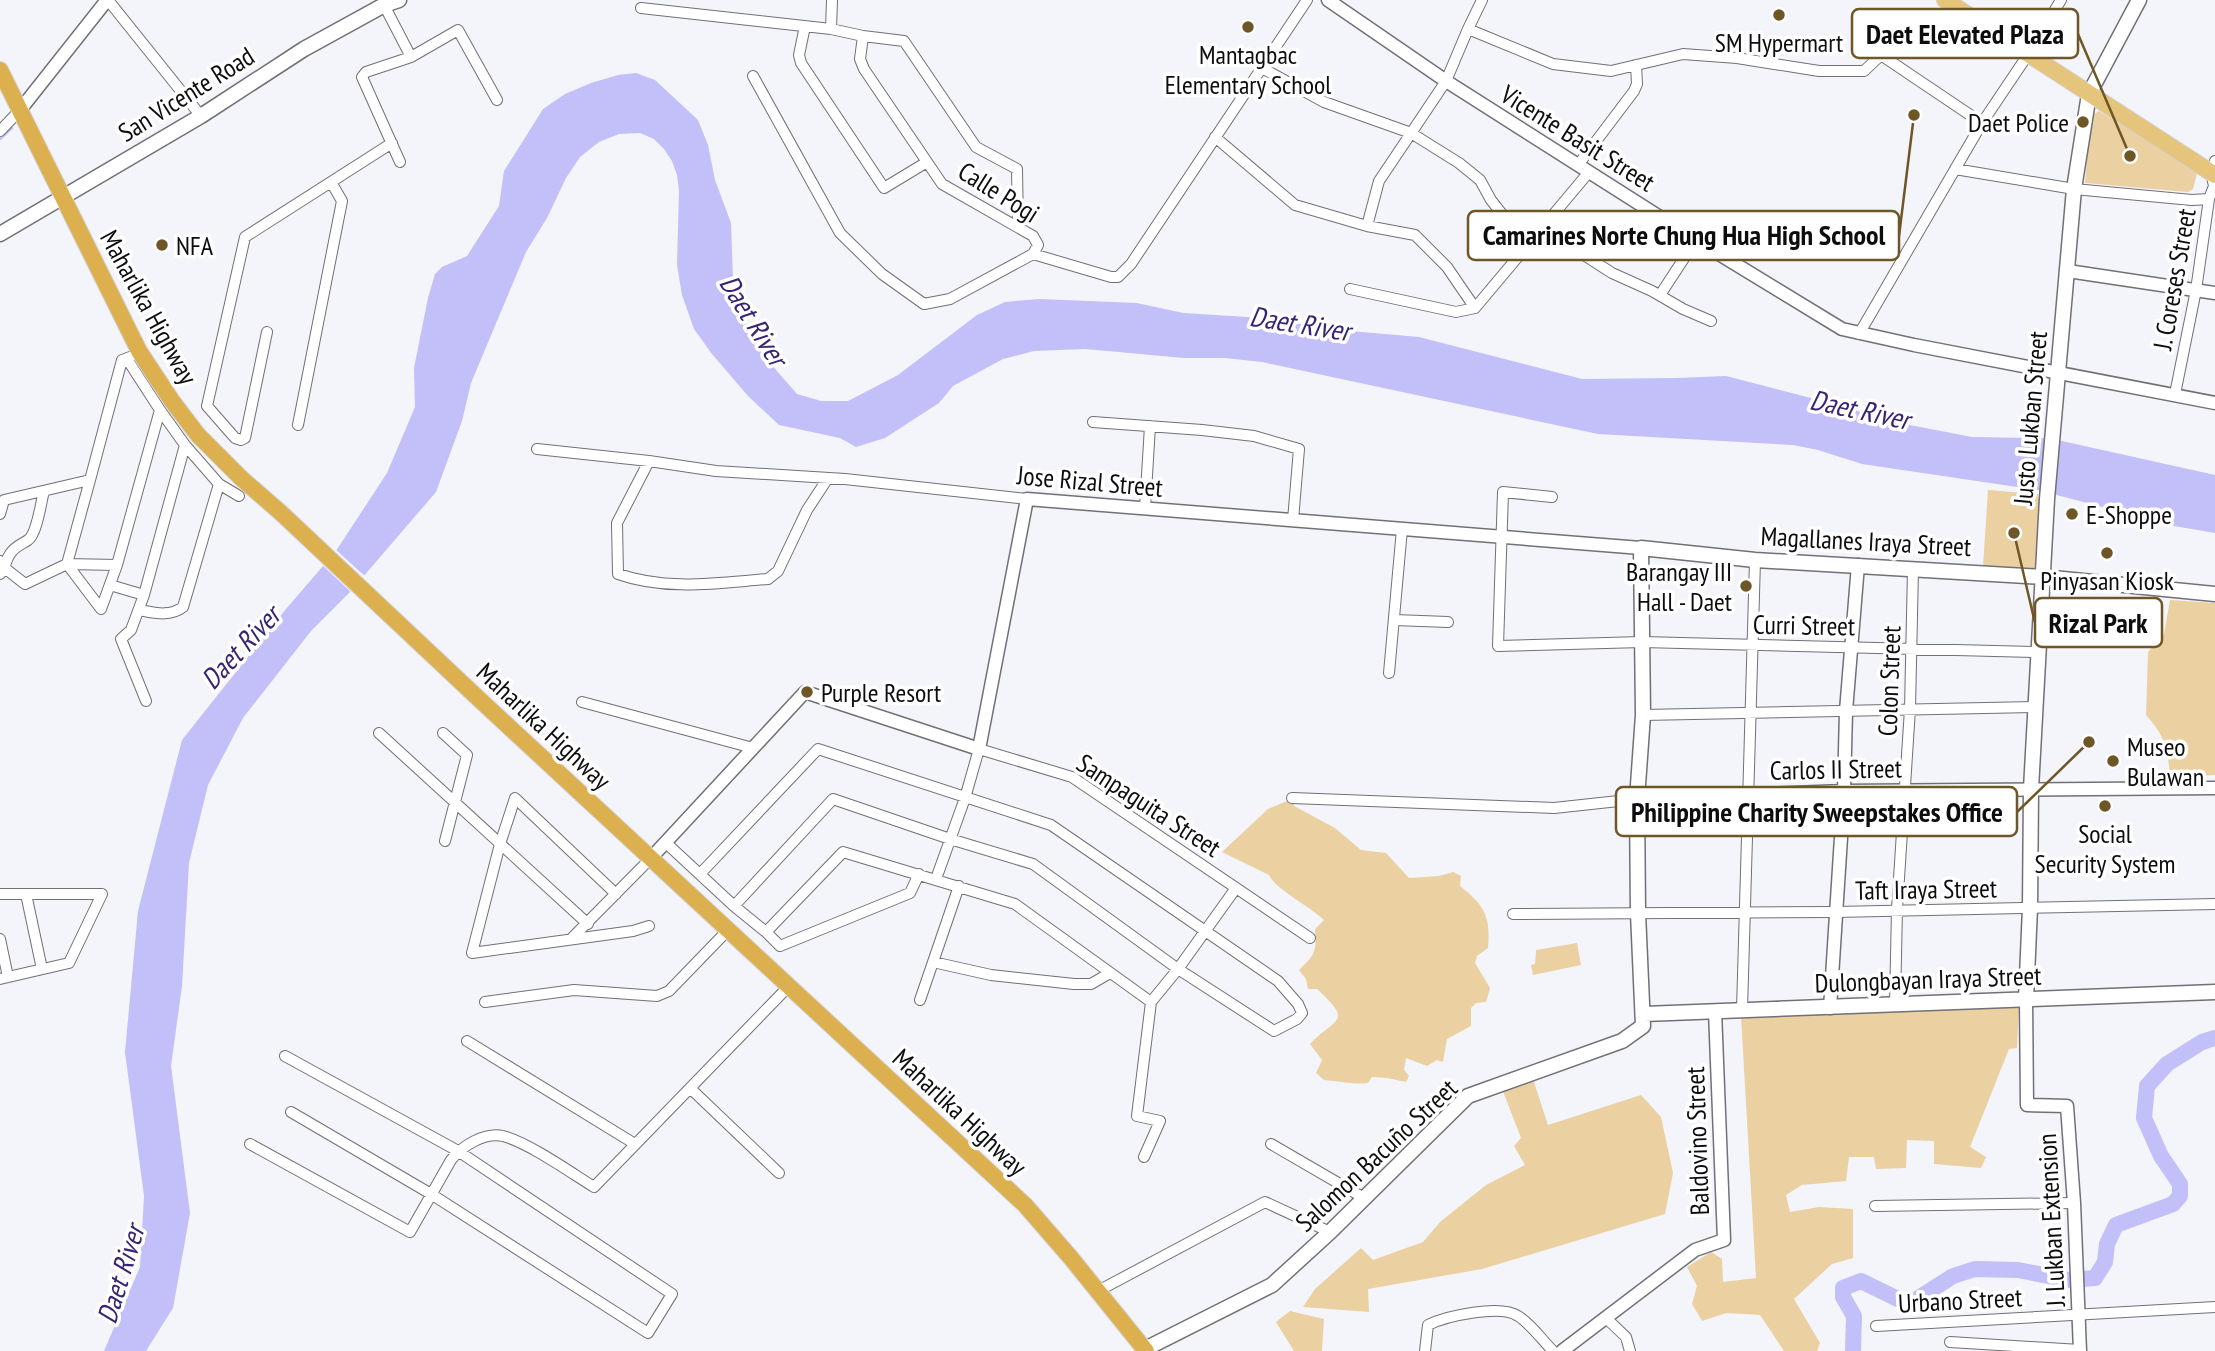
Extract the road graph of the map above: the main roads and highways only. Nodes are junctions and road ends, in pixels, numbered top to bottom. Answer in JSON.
{"nodes":[{"id":1,"x":399,"y":0,"type":"edge"},
{"id":2,"x":1945,"y":0,"type":"edge"},
{"id":3,"x":2139,"y":0,"type":"edge"},
{"id":4,"x":0,"y":70,"type":"edge"},
{"id":5,"x":2089,"y":94,"type":"junction"},
{"id":6,"x":2214,"y":170,"type":"edge"},
{"id":7,"x":63,"y":197,"type":"junction"},
{"id":8,"x":0,"y":234,"type":"edge"},
{"id":9,"x":2043,"y":577,"type":"junction"},
{"id":10,"x":2215,"y":594,"type":"edge"},
{"id":11,"x":2215,"y":992,"type":"edge"},
{"id":12,"x":2026,"y":999,"type":"junction"},
{"id":13,"x":1644,"y":1014,"type":"junction"},
{"id":14,"x":1144,"y":1350,"type":"edge"}],
"edges":[{"from":1,"to":7,"type":"main road","name":"San Vicente Road"},
{"from":2,"to":5,"type":"main road"},
{"from":3,"to":5,"type":"main road","name":"Justo Lukban Street"},
{"from":4,"to":7,"type":"highway","name":"Maharlika Highway"},
{"from":5,"to":6,"type":"main road"},
{"from":5,"to":9,"type":"main road","name":"Justo Lukban Street"},
{"from":7,"to":8,"type":"main road","name":"San Vicente Road"},
{"from":7,"to":14,"type":"highway","name":"Maharlika Highway"},
{"from":9,"to":10,"type":"main road","name":"Magallanes Iraya Street"},
{"from":9,"to":12,"type":"main road","name":"Justo Lukban Street"},
{"from":9,"to":13,"type":"main road","name":"Magallanes Iraya Street"},
{"from":11,"to":12,"type":"main road","name":"Dulongbayan Iraya Street"},
{"from":12,"to":13,"type":"main road","name":"Dulongbayan Iraya Street"},
{"from":13,"to":14,"type":"main road","name":"Salomon Bacuño Street"}]}
